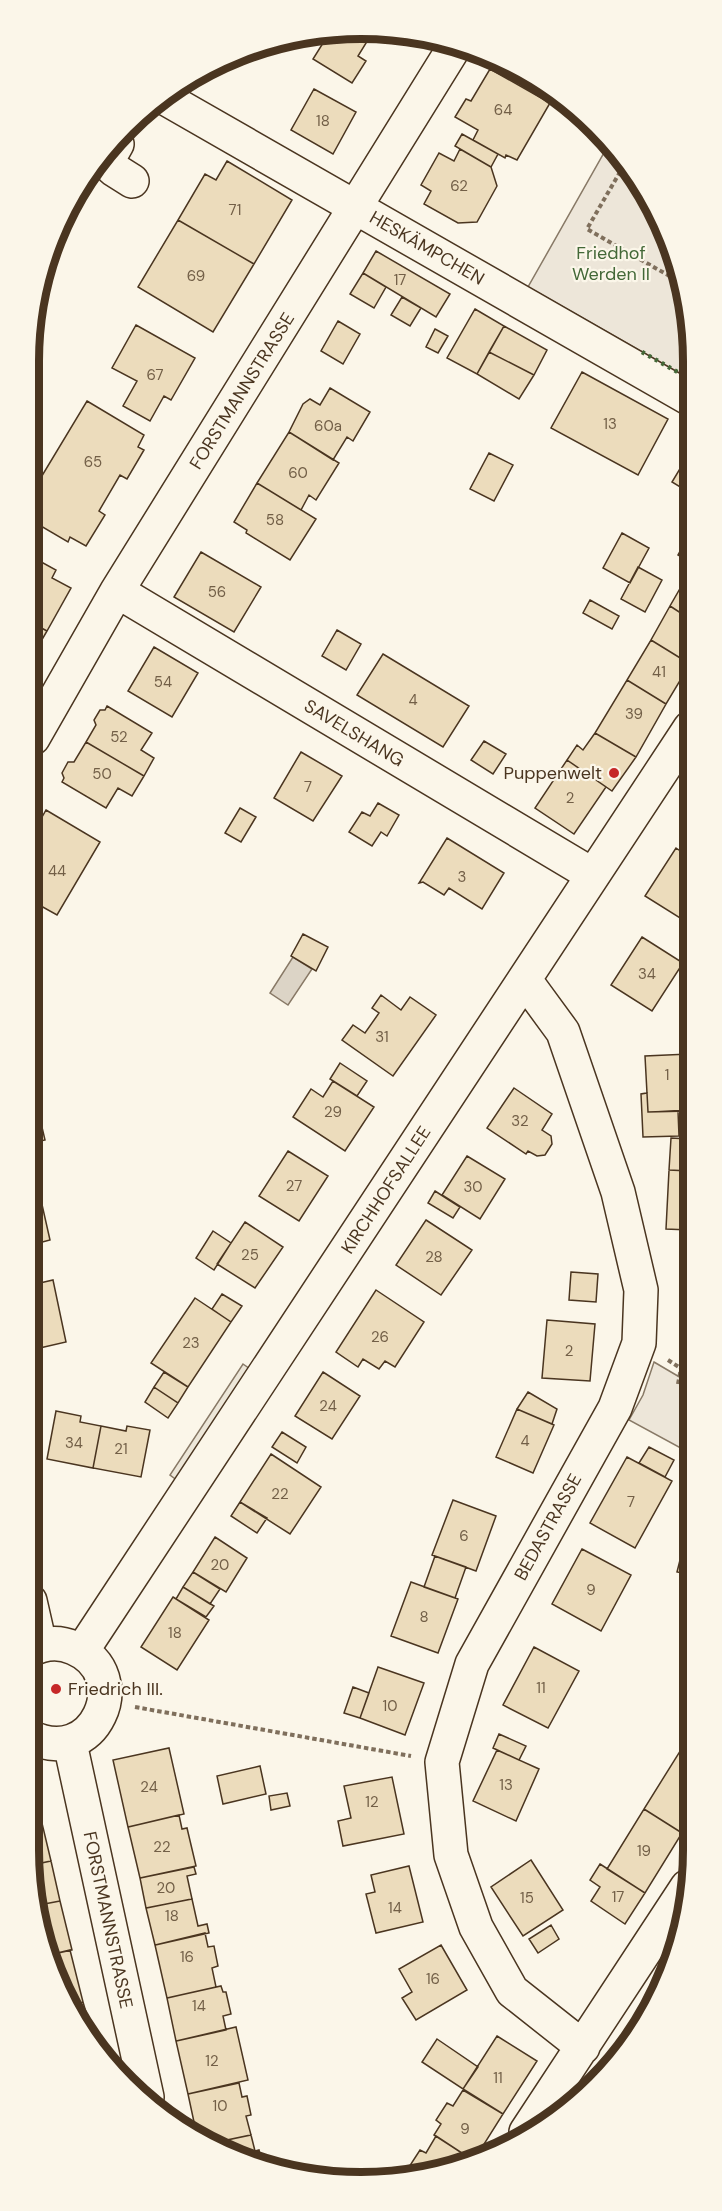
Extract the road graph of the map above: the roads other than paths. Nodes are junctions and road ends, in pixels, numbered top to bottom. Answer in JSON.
{"nodes":[{"id":1,"x":451,"y":52,"type":"edge"},
{"id":2,"x":170,"y":102,"type":"edge"},
{"id":3,"x":109,"y":162,"type":"edge"},
{"id":4,"x":132,"y":182,"type":"dead end"},
{"id":5,"x":357,"y":207,"type":"junction"},
{"id":6,"x":683,"y":395,"type":"edge"},
{"id":7,"x":117,"y":591,"type":"junction"},
{"id":8,"x":39,"y":728,"type":"edge"},
{"id":9,"x":683,"y":738,"type":"edge"},
{"id":10,"x":591,"y":874,"type":"junction"},
{"id":11,"x":525,"y":980,"type":"junction"},
{"id":12,"x":39,"y":1648,"type":"edge"},
{"id":13,"x":82,"y":1651,"type":"junction"},
{"id":14,"x":39,"y":1741,"type":"edge"},
{"id":15,"x":70,"y":1743,"type":"junction"},
{"id":16,"x":679,"y":1899,"type":"edge"},
{"id":17,"x":583,"y":2047,"type":"junction"},
{"id":18,"x":145,"y":2089,"type":"edge"},
{"id":19,"x":532,"y":2123,"type":"edge"}],
"edges":[{"from":1,"to":5,"type":"street","name":"FORSTMANNSTRASSE"},
{"from":2,"to":5,"type":"street","name":"HESKÄMPCHEN"},
{"from":3,"to":4,"type":"street"},
{"from":5,"to":6,"type":"street","name":"HESKÄMPCHEN"},
{"from":5,"to":7,"type":"street","name":"FORSTMANNSTRASSE"},
{"from":7,"to":8,"type":"street","name":"FORSTMANNSTRASSE"},
{"from":7,"to":10,"type":"street","name":"SAVELSHANG"},
{"from":9,"to":10,"type":"street","name":"KIRCHHOFSALLEE"},
{"from":10,"to":11,"type":"street","name":"KIRCHHOFSALLEE"},
{"from":11,"to":13,"type":"street","name":"KIRCHHOFSALLEE"},
{"from":11,"to":17,"type":"street","name":"BEDASTRASSE"},
{"from":12,"to":13,"type":"street"},
{"from":13,"to":15,"type":"street"},
{"from":14,"to":15,"type":"street"},
{"from":15,"to":18,"type":"street","name":"FORSTMANNSTRASSE"},
{"from":16,"to":17,"type":"street"},
{"from":17,"to":19,"type":"street"}]}
